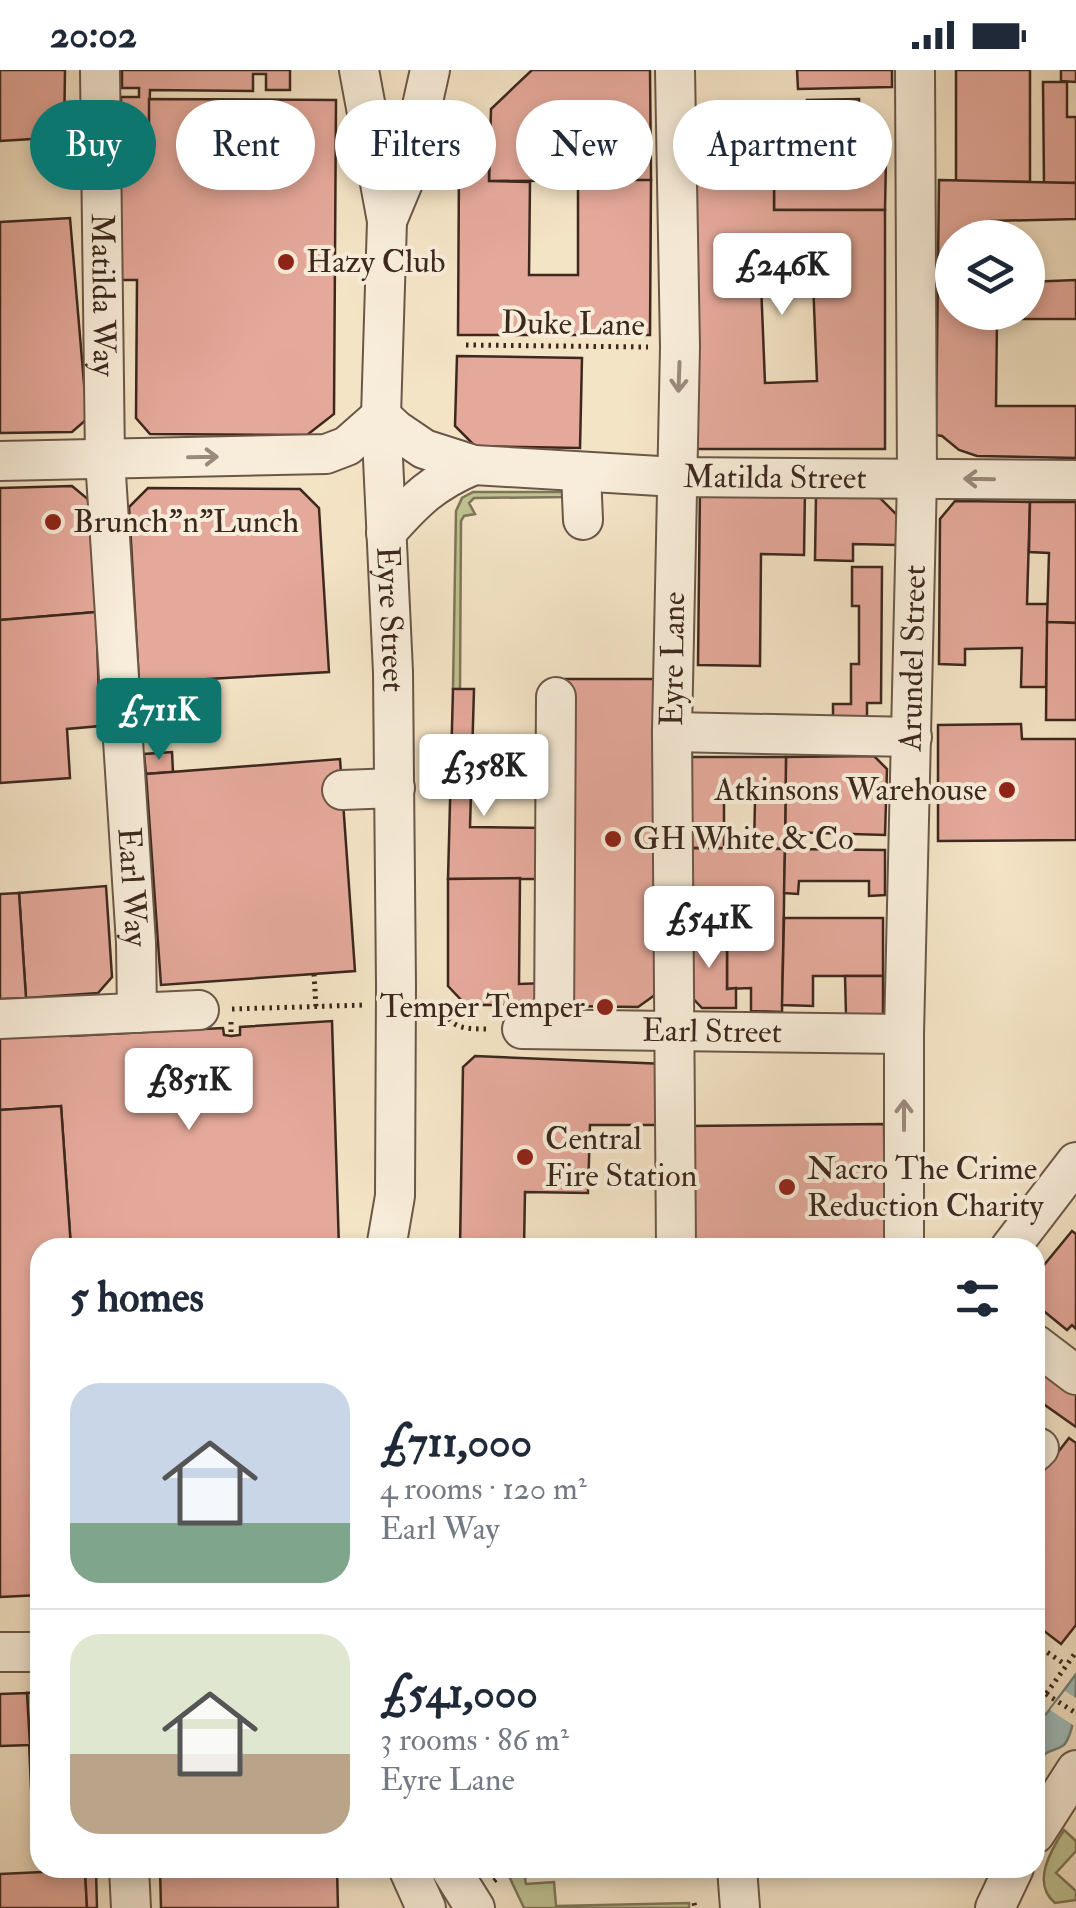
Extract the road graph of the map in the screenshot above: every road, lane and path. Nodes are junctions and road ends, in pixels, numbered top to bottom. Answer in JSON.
{"nodes":[{"id":1,"x":100,"y":70,"type":"edge"},
{"id":2,"x":359,"y":70,"type":"edge"},
{"id":3,"x":430,"y":70,"type":"edge"},
{"id":4,"x":675,"y":70,"type":"edge"},
{"id":5,"x":915,"y":70,"type":"edge"},
{"id":6,"x":387,"y":221,"type":"junction"},
{"id":7,"x":466,"y":345,"type":"dead end"},
{"id":8,"x":680,"y":347,"type":"junction"},
{"id":9,"x":381,"y":416,"type":"junction"},
{"id":10,"x":106,"y":459,"type":"junction"},
{"id":11,"x":0,"y":462,"type":"edge"},
{"id":12,"x":474,"y":465,"type":"junction"},
{"id":13,"x":581,"y":473,"type":"junction"},
{"id":14,"x":676,"y":477,"type":"junction"},
{"id":15,"x":916,"y":478,"type":"junction"},
{"id":16,"x":1076,"y":480,"type":"edge"},
{"id":17,"x":583,"y":520,"type":"dead end"},
{"id":18,"x":386,"y":533,"type":"junction"},
{"id":19,"x":556,"y":697,"type":"dead end"},
{"id":20,"x":672,"y":732,"type":"junction"},
{"id":21,"x":912,"y":736,"type":"junction"},
{"id":22,"x":394,"y":788,"type":"junction"},
{"id":23,"x":342,"y":790,"type":"dead end"},
{"id":24,"x":314,"y":974,"type":"dead end"},
{"id":25,"x":316,"y":1007,"type":"dead end"},
{"id":26,"x":199,"y":1010,"type":"dead end"},
{"id":27,"x":137,"y":1014,"type":"junction"},
{"id":28,"x":14,"y":1018,"type":"edge"},
{"id":29,"x":672,"y":1032,"type":"junction"},
{"id":30,"x":904,"y":1034,"type":"junction"},
{"id":31,"x":1076,"y":1162,"type":"edge"},
{"id":32,"x":395,"y":1196,"type":"junction"},
{"id":33,"x":388,"y":1238,"type":"edge"},
{"id":34,"x":406,"y":1238,"type":"edge"},
{"id":35,"x":676,"y":1238,"type":"edge"},
{"id":36,"x":904,"y":1238,"type":"edge"},
{"id":37,"x":1018,"y":1238,"type":"edge"},
{"id":38,"x":1045,"y":1352,"type":"edge"},
{"id":39,"x":1076,"y":1375,"type":"edge"},
{"id":40,"x":1045,"y":1651,"type":"edge"},
{"id":41,"x":0,"y":1652,"type":"edge"},
{"id":42,"x":30,"y":1652,"type":"edge"},
{"id":43,"x":1076,"y":1652,"type":"edge"},
{"id":44,"x":1066,"y":1665,"type":"junction"},
{"id":45,"x":1046,"y":1694,"type":"joint"},
{"id":46,"x":1076,"y":1713,"type":"edge"},
{"id":47,"x":1076,"y":1770,"type":"edge"},
{"id":48,"x":1045,"y":1818,"type":"edge"},
{"id":49,"x":130,"y":1878,"type":"edge"},
{"id":50,"x":412,"y":1878,"type":"edge"},
{"id":51,"x":463,"y":1878,"type":"edge"},
{"id":52,"x":738,"y":1878,"type":"edge"},
{"id":53,"x":1009,"y":1878,"type":"edge"},
{"id":54,"x":484,"y":1895,"type":"edge"},
{"id":55,"x":132,"y":1908,"type":"edge"},
{"id":56,"x":426,"y":1908,"type":"edge"},
{"id":57,"x":740,"y":1908,"type":"edge"},
{"id":58,"x":995,"y":1908,"type":"edge"}],
"edges":[{"from":1,"to":10,"type":"street","name":"Matilda Way"},
{"from":2,"to":6,"type":"street","name":"Eyre Street"},
{"from":3,"to":6,"type":"street","name":"Eyre Street"},
{"from":4,"to":8,"type":"street","name":"Eyre Lane"},
{"from":5,"to":15,"type":"street","name":"Arundel Street"},
{"from":6,"to":9,"type":"street","name":"Eyre Street"},
{"from":7,"to":8,"type":"path","name":"Duke Lane"},
{"from":8,"to":14,"type":"street","name":"Eyre Lane","one_way":true},
{"from":10,"to":9,"type":"street","one_way":true},
{"from":9,"to":12,"type":"street","name":"Matilda Street"},
{"from":9,"to":18,"type":"street","name":"Eyre Street"},
{"from":10,"to":11,"type":"street"},
{"from":10,"to":27,"type":"street","name":"Earl Way"},
{"from":12,"to":13,"type":"street","name":"Matilda Street"},
{"from":12,"to":18,"type":"street"},
{"from":13,"to":14,"type":"street","name":"Matilda Street"},
{"from":13,"to":17,"type":"street"},
{"from":14,"to":15,"type":"street","name":"Matilda Street"},
{"from":14,"to":20,"type":"street","name":"Eyre Lane"},
{"from":16,"to":15,"type":"street","name":"Matilda Street","one_way":true},
{"from":15,"to":21,"type":"street","name":"Arundel Street"},
{"from":18,"to":22,"type":"street","name":"Eyre Street"},
{"from":19,"to":29,"type":"street","name":"Earl Street"},
{"from":20,"to":21,"type":"street"},
{"from":20,"to":29,"type":"street","name":"Eyre Lane"},
{"from":21,"to":30,"type":"street","name":"Arundel Street"},
{"from":22,"to":23,"type":"street"},
{"from":22,"to":32,"type":"street","name":"Eyre Street"},
{"from":24,"to":25,"type":"path"},
{"from":26,"to":27,"type":"street"},
{"from":27,"to":28,"type":"street"},
{"from":29,"to":30,"type":"street","name":"Earl Street"},
{"from":29,"to":35,"type":"street","name":"Eyre Lane"},
{"from":36,"to":30,"type":"street","name":"Arundel Street","one_way":true},
{"from":31,"to":37,"type":"street"},
{"from":32,"to":33,"type":"street","name":"Eyre Street"},
{"from":32,"to":34,"type":"street","name":"Eyre Street"},
{"from":38,"to":39,"type":"street"},
{"from":40,"to":44,"type":"path"},
{"from":41,"to":42,"type":"street"},
{"from":43,"to":44,"type":"path"},
{"from":44,"to":45,"type":"path"},
{"from":45,"to":46,"type":"path"},
{"from":47,"to":48,"type":"street"},
{"from":49,"to":55,"type":"street"},
{"from":50,"to":56,"type":"street"},
{"from":51,"to":54,"type":"street"},
{"from":52,"to":57,"type":"street"},
{"from":53,"to":58,"type":"street"}]}
